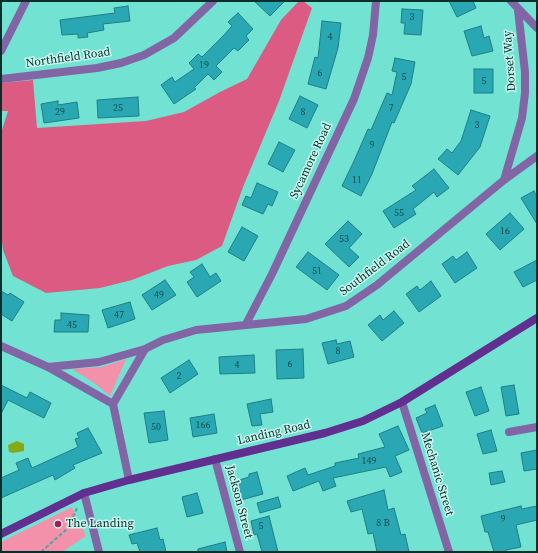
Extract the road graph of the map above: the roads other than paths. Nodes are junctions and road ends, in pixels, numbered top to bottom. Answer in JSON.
{"nodes":[{"id":1,"x":26,"y":1,"type":"edge"},
{"id":2,"x":213,"y":1,"type":"edge"},
{"id":3,"x":376,"y":1,"type":"edge"},
{"id":4,"x":511,"y":1,"type":"edge"},
{"id":5,"x":204,"y":5,"type":"edge"},
{"id":6,"x":518,"y":10,"type":"junction"},
{"id":7,"x":537,"y":28,"type":"edge"},
{"id":8,"x":1,"y":51,"type":"edge"},
{"id":9,"x":1,"y":79,"type":"edge"},
{"id":10,"x":537,"y":156,"type":"edge"},
{"id":11,"x":504,"y":180,"type":"junction"},
{"id":12,"x":537,"y":318,"type":"edge"},
{"id":13,"x":246,"y":324,"type":"junction"},
{"id":14,"x":1,"y":346,"type":"edge"},
{"id":15,"x":145,"y":349,"type":"junction"},
{"id":16,"x":48,"y":367,"type":"junction"},
{"id":17,"x":402,"y":402,"type":"junction"},
{"id":18,"x":113,"y":404,"type":"junction"},
{"id":19,"x":537,"y":427,"type":"edge"},
{"id":20,"x":509,"y":432,"type":"dead end"},
{"id":21,"x":215,"y":459,"type":"junction"},
{"id":22,"x":130,"y":480,"type":"junction"},
{"id":23,"x":84,"y":493,"type":"junction"},
{"id":24,"x":1,"y":534,"type":"edge"},
{"id":25,"x":99,"y":552,"type":"edge"},
{"id":26,"x":240,"y":552,"type":"edge"},
{"id":27,"x":448,"y":552,"type":"edge"}],
"edges":[{"from":1,"to":8,"type":"street"},
{"from":2,"to":5,"type":"street","name":"Northfield Road"},
{"from":3,"to":13,"type":"street","name":"Sycamore Road"},
{"from":4,"to":6,"type":"street"},
{"from":5,"to":9,"type":"street","name":"Northfield Road"},
{"from":6,"to":7,"type":"street"},
{"from":6,"to":11,"type":"street","name":"Dorset Way"},
{"from":10,"to":11,"type":"street","name":"Southfield Road"},
{"from":11,"to":13,"type":"street","name":"Southfield Road"},
{"from":12,"to":17,"type":"street","name":"Landing Road"},
{"from":13,"to":15,"type":"street","name":"Southfield Road"},
{"from":14,"to":16,"type":"street"},
{"from":15,"to":16,"type":"street","name":"Southfield Road"},
{"from":15,"to":18,"type":"street"},
{"from":16,"to":18,"type":"street"},
{"from":17,"to":21,"type":"street","name":"Landing Road"},
{"from":17,"to":27,"type":"street","name":"Mechanic Street"},
{"from":18,"to":22,"type":"street"},
{"from":19,"to":20,"type":"street"},
{"from":21,"to":22,"type":"street","name":"Landing Road"},
{"from":21,"to":26,"type":"street","name":"Jackson Street"},
{"from":22,"to":23,"type":"street","name":"Landing Road"},
{"from":23,"to":24,"type":"street","name":"Landing Road"},
{"from":23,"to":25,"type":"street"}]}
